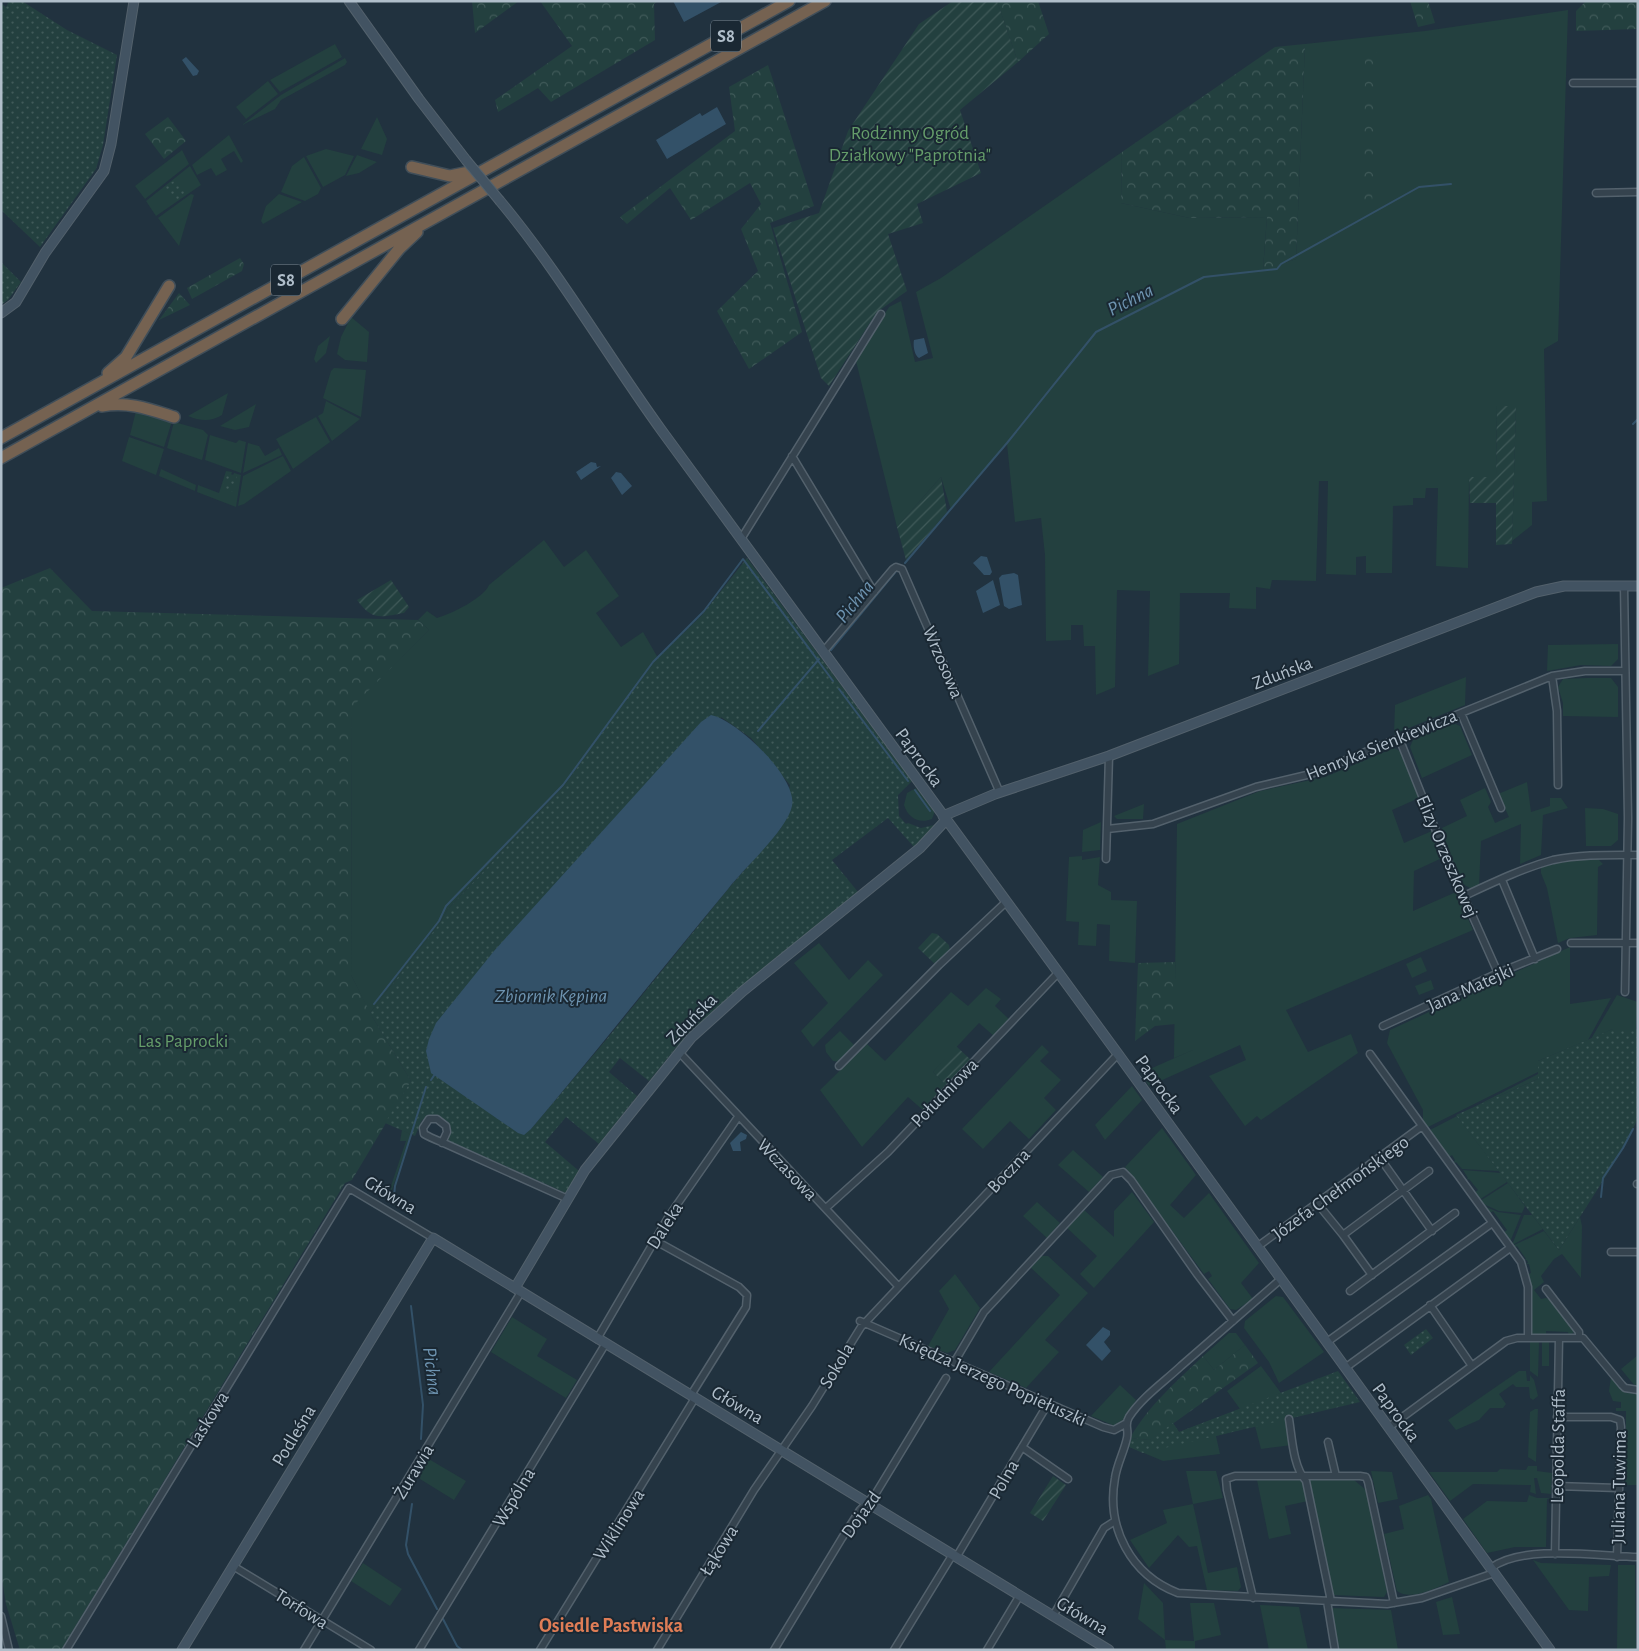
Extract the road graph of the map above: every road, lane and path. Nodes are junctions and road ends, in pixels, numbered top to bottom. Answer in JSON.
{"nodes":[{"id":1,"x":134,"y":1,"type":"edge"},
{"id":2,"x":349,"y":1,"type":"edge"},
{"id":3,"x":789,"y":1,"type":"edge"},
{"id":4,"x":825,"y":1,"type":"edge"},
{"id":5,"x":1573,"y":83,"type":"dead end"},
{"id":6,"x":1638,"y":83,"type":"edge"},
{"id":7,"x":493,"y":166,"type":"junction"},
{"id":8,"x":412,"y":167,"type":"dead end"},
{"id":9,"x":1638,"y":192,"type":"edge"},
{"id":10,"x":1596,"y":193,"type":"dead end"},
{"id":11,"x":433,"y":218,"type":"junction"},
{"id":12,"x":169,"y":286,"type":"dead end"},
{"id":13,"x":1,"y":313,"type":"edge"},
{"id":14,"x":881,"y":314,"type":"dead end"},
{"id":15,"x":342,"y":319,"type":"dead end"},
{"id":16,"x":79,"y":396,"type":"junction"},
{"id":17,"x":92,"y":408,"type":"junction"},
{"id":18,"x":174,"y":417,"type":"dead end"},
{"id":19,"x":1,"y":438,"type":"edge"},
{"id":20,"x":792,"y":456,"type":"junction"},
{"id":21,"x":1,"y":458,"type":"edge"},
{"id":22,"x":741,"y":539,"type":"junction"},
{"id":23,"x":1624,"y":586,"type":"junction"},
{"id":24,"x":1638,"y":586,"type":"edge"},
{"id":25,"x":874,"y":592,"type":"junction"},
{"id":26,"x":824,"y":652,"type":"junction"},
{"id":27,"x":1625,"y":671,"type":"junction"},
{"id":28,"x":1552,"y":676,"type":"junction"},
{"id":29,"x":1461,"y":713,"type":"junction"},
{"id":30,"x":1399,"y":738,"type":"junction"},
{"id":31,"x":1109,"y":756,"type":"junction"},
{"id":32,"x":1558,"y":785,"type":"dead end"},
{"id":33,"x":1000,"y":793,"type":"junction"},
{"id":34,"x":1501,"y":808,"type":"dead end"},
{"id":35,"x":944,"y":818,"type":"junction"},
{"id":36,"x":1107,"y":829,"type":"junction"},
{"id":37,"x":1628,"y":855,"type":"junction"},
{"id":38,"x":1638,"y":855,"type":"edge"},
{"id":39,"x":1106,"y":859,"type":"dead end"},
{"id":40,"x":1502,"y":880,"type":"junction"},
{"id":41,"x":1464,"y":896,"type":"junction"},
{"id":42,"x":1006,"y":902,"type":"junction"},
{"id":43,"x":1571,"y":943,"type":"dead end"},
{"id":44,"x":1626,"y":943,"type":"junction"},
{"id":45,"x":1638,"y":943,"type":"edge"},
{"id":46,"x":1557,"y":949,"type":"dead end"},
{"id":47,"x":1534,"y":958,"type":"junction"},
{"id":48,"x":1058,"y":973,"type":"junction"},
{"id":49,"x":1498,"y":973,"type":"junction"},
{"id":50,"x":1625,"y":992,"type":"dead end"},
{"id":51,"x":1383,"y":1026,"type":"dead end"},
{"id":52,"x":679,"y":1052,"type":"junction"},
{"id":53,"x":1118,"y":1054,"type":"junction"},
{"id":54,"x":1370,"y":1054,"type":"dead end"},
{"id":55,"x":839,"y":1066,"type":"dead end"},
{"id":56,"x":738,"y":1117,"type":"junction"},
{"id":57,"x":1422,"y":1126,"type":"junction"},
{"id":58,"x":442,"y":1143,"type":"dead end"},
{"id":59,"x":1380,"y":1158,"type":"junction"},
{"id":60,"x":1429,"y":1172,"type":"dead end"},
{"id":61,"x":349,"y":1188,"type":"joint"},
{"id":62,"x":1403,"y":1190,"type":"junction"},
{"id":63,"x":568,"y":1198,"type":"junction"},
{"id":64,"x":1317,"y":1203,"type":"junction"},
{"id":65,"x":826,"y":1208,"type":"junction"},
{"id":66,"x":1455,"y":1213,"type":"dead end"},
{"id":67,"x":1492,"y":1223,"type":"junction"},
{"id":68,"x":1432,"y":1230,"type":"junction"},
{"id":69,"x":1343,"y":1235,"type":"junction"},
{"id":70,"x":433,"y":1238,"type":"junction"},
{"id":71,"x":654,"y":1240,"type":"junction"},
{"id":72,"x":1257,"y":1247,"type":"junction"},
{"id":73,"x":1510,"y":1248,"type":"junction"},
{"id":74,"x":1611,"y":1252,"type":"dead end"},
{"id":75,"x":1638,"y":1252,"type":"edge"},
{"id":76,"x":1372,"y":1275,"type":"junction"},
{"id":77,"x":1281,"y":1279,"type":"junction"},
{"id":78,"x":898,"y":1286,"type":"junction"},
{"id":79,"x":1546,"y":1289,"type":"dead end"},
{"id":80,"x":518,"y":1290,"type":"junction"},
{"id":81,"x":1350,"y":1291,"type":"dead end"},
{"id":82,"x":1430,"y":1305,"type":"junction"},
{"id":83,"x":1233,"y":1321,"type":"junction"},
{"id":84,"x":862,"y":1322,"type":"junction"},
{"id":85,"x":1528,"y":1337,"type":"junction"},
{"id":86,"x":1559,"y":1338,"type":"junction"},
{"id":87,"x":1579,"y":1338,"type":"junction"},
{"id":88,"x":602,"y":1341,"type":"junction"},
{"id":89,"x":1327,"y":1342,"type":"junction"},
{"id":90,"x":955,"y":1361,"type":"junction"},
{"id":91,"x":1472,"y":1366,"type":"junction"},
{"id":92,"x":1346,"y":1368,"type":"junction"},
{"id":93,"x":946,"y":1378,"type":"dead end"},
{"id":94,"x":1638,"y":1390,"type":"edge"},
{"id":95,"x":693,"y":1397,"type":"junction"},
{"id":96,"x":1049,"y":1402,"type":"junction"},
{"id":97,"x":1557,"y":1417,"type":"junction"},
{"id":98,"x":1288,"y":1419,"type":"dead end"},
{"id":99,"x":1125,"y":1424,"type":"junction"},
{"id":100,"x":1389,"y":1427,"type":"junction"},
{"id":101,"x":1328,"y":1442,"type":"dead end"},
{"id":102,"x":1022,"y":1447,"type":"junction"},
{"id":103,"x":781,"y":1450,"type":"junction"},
{"id":104,"x":1302,"y":1476,"type":"junction"},
{"id":105,"x":1336,"y":1476,"type":"junction"},
{"id":106,"x":1068,"y":1479,"type":"dead end"},
{"id":107,"x":1556,"y":1486,"type":"junction"},
{"id":108,"x":1618,"y":1488,"type":"junction"},
{"id":109,"x":867,"y":1502,"type":"junction"},
{"id":110,"x":1114,"y":1521,"type":"junction"},
{"id":111,"x":1555,"y":1554,"type":"junction"},
{"id":112,"x":955,"y":1555,"type":"junction"},
{"id":113,"x":1617,"y":1557,"type":"junction"},
{"id":114,"x":1638,"y":1557,"type":"edge"},
{"id":115,"x":233,"y":1566,"type":"junction"},
{"id":116,"x":1492,"y":1570,"type":"junction"},
{"id":117,"x":1020,"y":1595,"type":"junction"},
{"id":118,"x":1253,"y":1598,"type":"junction"},
{"id":119,"x":1329,"y":1601,"type":"junction"},
{"id":120,"x":1394,"y":1603,"type":"junction"},
{"id":121,"x":1,"y":1616,"type":"edge"},
{"id":122,"x":1053,"y":1616,"type":"junction"},
{"id":123,"x":322,"y":1620,"type":"junction"},
{"id":124,"x":9,"y":1650,"type":"edge"},
{"id":125,"x":66,"y":1650,"type":"edge"},
{"id":126,"x":182,"y":1650,"type":"edge"},
{"id":127,"x":304,"y":1650,"type":"edge"},
{"id":128,"x":371,"y":1650,"type":"edge"},
{"id":129,"x":419,"y":1650,"type":"edge"},
{"id":130,"x":540,"y":1650,"type":"edge"},
{"id":131,"x":657,"y":1650,"type":"edge"},
{"id":132,"x":774,"y":1650,"type":"edge"},
{"id":133,"x":894,"y":1650,"type":"edge"},
{"id":134,"x":987,"y":1650,"type":"edge"},
{"id":135,"x":1109,"y":1650,"type":"edge"},
{"id":136,"x":1335,"y":1650,"type":"edge"},
{"id":137,"x":1550,"y":1650,"type":"edge"}],
"edges":[{"from":1,"to":13,"type":"street"},
{"from":2,"to":22,"type":"street","name":"Paprocka","bridge":true},
{"from":3,"to":7,"type":"highway","number":"S8"},
{"from":4,"to":11,"type":"highway","number":"S8"},
{"from":5,"to":6,"type":"street"},
{"from":7,"to":8,"type":"highway"},
{"from":7,"to":16,"type":"highway","number":"S8"},
{"from":9,"to":10,"type":"street"},
{"from":11,"to":15,"type":"highway"},
{"from":11,"to":17,"type":"highway","number":"S8"},
{"from":12,"to":16,"type":"highway"},
{"from":14,"to":20,"type":"street"},
{"from":16,"to":19,"type":"highway","number":"S8"},
{"from":17,"to":18,"type":"highway"},
{"from":17,"to":21,"type":"highway","number":"S8"},
{"from":20,"to":22,"type":"street"},
{"from":20,"to":25,"type":"street"},
{"from":22,"to":26,"type":"street","name":"Paprocka"},
{"from":23,"to":24,"type":"street","name":"Zduńska"},
{"from":23,"to":27,"type":"street"},
{"from":23,"to":31,"type":"street","name":"Zduńska"},
{"from":25,"to":26,"type":"street","name":"Wrzosowa"},
{"from":25,"to":33,"type":"street","name":"Wrzosowa"},
{"from":26,"to":35,"type":"street","name":"Paprocka"},
{"from":27,"to":28,"type":"street","name":"Henryka Sienkiewicza"},
{"from":27,"to":37,"type":"street"},
{"from":28,"to":29,"type":"street","name":"Henryka Sienkiewicza"},
{"from":28,"to":32,"type":"street"},
{"from":29,"to":30,"type":"street","name":"Henryka Sienkiewicza"},
{"from":29,"to":34,"type":"street"},
{"from":30,"to":36,"type":"street","name":"Henryka Sienkiewicza"},
{"from":30,"to":41,"type":"street","name":"Elizy Orzeszkowej"},
{"from":31,"to":33,"type":"street","name":"Zduńska"},
{"from":31,"to":36,"type":"street"},
{"from":33,"to":35,"type":"street","name":"Zduńska"},
{"from":35,"to":42,"type":"street","name":"Paprocka"},
{"from":35,"to":52,"type":"street","name":"Zduńska"},
{"from":36,"to":39,"type":"street"},
{"from":37,"to":38,"type":"street"},
{"from":37,"to":40,"type":"street"},
{"from":37,"to":44,"type":"street"},
{"from":40,"to":41,"type":"street"},
{"from":40,"to":47,"type":"street"},
{"from":41,"to":49,"type":"street","name":"Elizy Orzeszkowej"},
{"from":42,"to":48,"type":"street","name":"Paprocka"},
{"from":42,"to":55,"type":"street"},
{"from":43,"to":44,"type":"street"},
{"from":44,"to":45,"type":"street"},
{"from":44,"to":50,"type":"street"},
{"from":46,"to":47,"type":"street","name":"Jana Matejki"},
{"from":47,"to":49,"type":"street","name":"Jana Matejki"},
{"from":48,"to":53,"type":"street","name":"Paprocka"},
{"from":48,"to":65,"type":"street","name":"Południowa"},
{"from":49,"to":51,"type":"street","name":"Jana Matejki"},
{"from":52,"to":56,"type":"street","name":"Wczasowa"},
{"from":52,"to":63,"type":"street","name":"Zduńska"},
{"from":53,"to":72,"type":"street","name":"Paprocka"},
{"from":53,"to":78,"type":"street","name":"Boczna"},
{"from":54,"to":57,"type":"street","name":"Józefa Chełmońskiego"},
{"from":56,"to":65,"type":"street","name":"Wczasowa"},
{"from":56,"to":71,"type":"street","name":"Daleka"},
{"from":57,"to":59,"type":"street","name":"Józefa Chełmońskiego"},
{"from":57,"to":67,"type":"street","name":"Józefa Chełmońskiego"},
{"from":58,"to":63,"type":"street"},
{"from":59,"to":62,"type":"street"},
{"from":59,"to":64,"type":"street","name":"Józefa Chełmońskiego"},
{"from":60,"to":62,"type":"street"},
{"from":61,"to":70,"type":"street","name":"Główna"},
{"from":61,"to":125,"type":"street","name":"Laskowa"},
{"from":62,"to":68,"type":"street"},
{"from":62,"to":69,"type":"street"},
{"from":63,"to":80,"type":"street","name":"Zduńska"},
{"from":64,"to":69,"type":"street"},
{"from":64,"to":72,"type":"street","name":"Józefa Chełmońskiego"},
{"from":65,"to":78,"type":"street","name":"Wczasowa"},
{"from":66,"to":68,"type":"street"},
{"from":67,"to":73,"type":"street","name":"Józefa Chełmońskiego"},
{"from":67,"to":89,"type":"street"},
{"from":68,"to":76,"type":"street"},
{"from":69,"to":76,"type":"street"},
{"from":70,"to":80,"type":"street","name":"Główna"},
{"from":70,"to":115,"type":"street","name":"Podleśna"},
{"from":71,"to":88,"type":"street","name":"Daleka"},
{"from":71,"to":95,"type":"street","name":"Wiklinowa"},
{"from":72,"to":77,"type":"street","name":"Paprocka"},
{"from":73,"to":82,"type":"street"},
{"from":73,"to":85,"type":"street","name":"Józefa Chełmońskiego"},
{"from":74,"to":75,"type":"street"},
{"from":76,"to":81,"type":"street"},
{"from":77,"to":83,"type":"street"},
{"from":77,"to":89,"type":"street","name":"Paprocka"},
{"from":78,"to":84,"type":"street","name":"Sokola"},
{"from":79,"to":87,"type":"street"},
{"from":80,"to":88,"type":"street","name":"Główna"},
{"from":80,"to":123,"type":"street","name":"Żurawia"},
{"from":82,"to":91,"type":"street"},
{"from":82,"to":92,"type":"street"},
{"from":83,"to":90,"type":"street"},
{"from":83,"to":99,"type":"street"},
{"from":84,"to":90,"type":"street","name":"Księdza Jerzego Popiełuszki"},
{"from":84,"to":103,"type":"street","name":"Sokola"},
{"from":85,"to":86,"type":"street"},
{"from":85,"to":91,"type":"street"},
{"from":86,"to":87,"type":"street"},
{"from":86,"to":97,"type":"street","name":"Leopolda Staffa"},
{"from":87,"to":94,"type":"street"},
{"from":88,"to":95,"type":"street","name":"Główna"},
{"from":88,"to":129,"type":"street","name":"Wspólna"},
{"from":89,"to":92,"type":"street","name":"Paprocka"},
{"from":90,"to":96,"type":"street","name":"Księdza Jerzego Popiełuszki"},
{"from":91,"to":100,"type":"street"},
{"from":92,"to":100,"type":"street","name":"Paprocka"},
{"from":93,"to":109,"type":"street","name":"Dojazd"},
{"from":95,"to":103,"type":"street","name":"Główna"},
{"from":95,"to":130,"type":"street","name":"Wiklinowa"},
{"from":96,"to":99,"type":"street","name":"Księdza Jerzego Popiełuszki"},
{"from":96,"to":102,"type":"street","name":"Polna"},
{"from":97,"to":107,"type":"street","name":"Leopolda Staffa"},
{"from":97,"to":108,"type":"street","name":"Juliana Tuwima"},
{"from":98,"to":104,"type":"street"},
{"from":99,"to":110,"type":"street"},
{"from":100,"to":116,"type":"street","name":"Paprocka"},
{"from":101,"to":105,"type":"street"},
{"from":102,"to":106,"type":"street"},
{"from":102,"to":112,"type":"street","name":"Polna"},
{"from":103,"to":109,"type":"street","name":"Główna"},
{"from":103,"to":131,"type":"street","name":"Łąkowa"},
{"from":104,"to":105,"type":"street"},
{"from":104,"to":118,"type":"street"},
{"from":104,"to":119,"type":"street"},
{"from":105,"to":120,"type":"street"},
{"from":107,"to":108,"type":"street"},
{"from":107,"to":111,"type":"street","name":"Leopolda Staffa"},
{"from":108,"to":113,"type":"street","name":"Juliana Tuwima"},
{"from":109,"to":112,"type":"street","name":"Główna"},
{"from":109,"to":132,"type":"street","name":"Dojazd"},
{"from":110,"to":118,"type":"street"},
{"from":110,"to":122,"type":"street"},
{"from":111,"to":113,"type":"street"},
{"from":111,"to":116,"type":"street"},
{"from":112,"to":117,"type":"street","name":"Główna"},
{"from":112,"to":133,"type":"street","name":"Polna"},
{"from":113,"to":114,"type":"street"},
{"from":115,"to":123,"type":"street","name":"Torfowa"},
{"from":115,"to":126,"type":"street","name":"Podleśna"},
{"from":116,"to":120,"type":"street"},
{"from":116,"to":137,"type":"street","name":"Paprocka"},
{"from":117,"to":122,"type":"street","name":"Główna"},
{"from":117,"to":134,"type":"street"},
{"from":118,"to":119,"type":"street"},
{"from":119,"to":120,"type":"street"},
{"from":119,"to":136,"type":"street"},
{"from":121,"to":124,"type":"street"},
{"from":122,"to":135,"type":"street","name":"Główna"},
{"from":123,"to":127,"type":"street","name":"Żurawia"},
{"from":123,"to":128,"type":"street","name":"Torfowa"}]}
